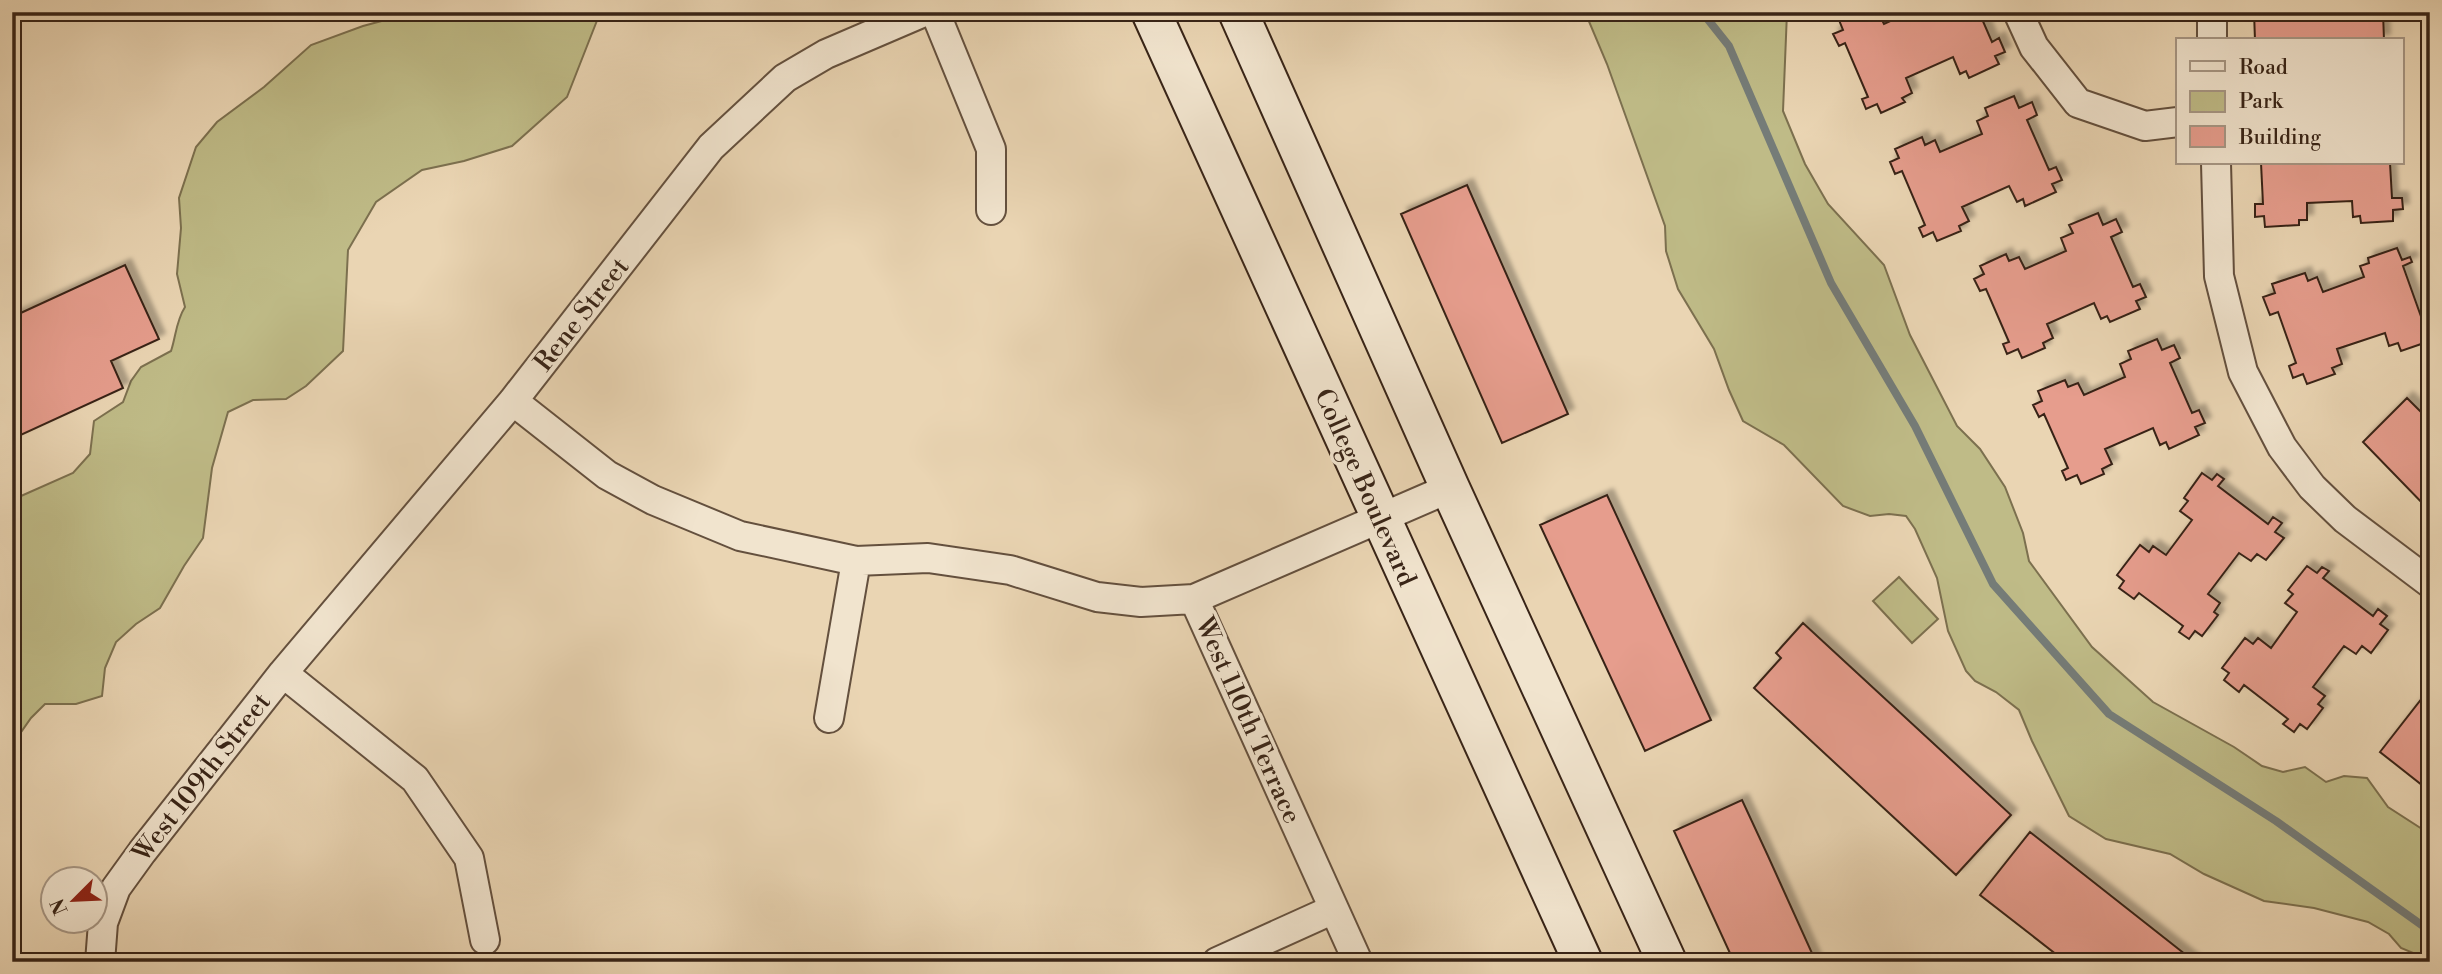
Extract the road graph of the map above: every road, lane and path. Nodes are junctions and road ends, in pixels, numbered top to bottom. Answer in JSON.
{"nodes":[{"id":1,"x":923,"y":12,"type":"edge"},
{"id":2,"x":935,"y":12,"type":"edge"},
{"id":3,"x":1151,"y":12,"type":"edge"},
{"id":4,"x":1238,"y":12,"type":"edge"},
{"id":5,"x":2018,"y":12,"type":"edge"},
{"id":6,"x":2211,"y":12,"type":"edge"},
{"id":7,"x":2212,"y":38,"type":"edge"},
{"id":8,"x":2176,"y":122,"type":"edge"},
{"id":9,"x":2216,"y":164,"type":"edge"},
{"id":10,"x":991,"y":210,"type":"dead end"},
{"id":11,"x":513,"y":401,"type":"junction"},
{"id":12,"x":1450,"y":488,"type":"junction"},
{"id":13,"x":1381,"y":520,"type":"junction"},
{"id":14,"x":856,"y":561,"type":"junction"},
{"id":15,"x":2430,"y":583,"type":"edge"},
{"id":16,"x":1194,"y":599,"type":"junction"},
{"id":17,"x":283,"y":673,"type":"junction"},
{"id":18,"x":830,"y":718,"type":"dead end"},
{"id":19,"x":1334,"y":909,"type":"junction"},
{"id":20,"x":485,"y":940,"type":"dead end"},
{"id":21,"x":100,"y":962,"type":"edge"},
{"id":22,"x":1217,"y":962,"type":"edge"},
{"id":23,"x":1358,"y":962,"type":"edge"},
{"id":24,"x":1583,"y":962,"type":"edge"},
{"id":25,"x":1667,"y":962,"type":"edge"}],
"edges":[{"from":1,"to":11,"type":"street","name":"Rene Street"},
{"from":2,"to":10,"type":"street"},
{"from":3,"to":13,"type":"main road","name":"College Boulevard"},
{"from":4,"to":12,"type":"main road"},
{"from":5,"to":8,"type":"street"},
{"from":6,"to":7,"type":"street"},
{"from":9,"to":15,"type":"street"},
{"from":11,"to":14,"type":"street","name":"West 110th Terrace"},
{"from":11,"to":17,"type":"street","name":"Rene Street"},
{"from":12,"to":13,"type":"street"},
{"from":12,"to":25,"type":"main road"},
{"from":13,"to":16,"type":"street"},
{"from":13,"to":24,"type":"main road","name":"College Boulevard"},
{"from":14,"to":16,"type":"street","name":"West 110th Terrace"},
{"from":14,"to":18,"type":"street"},
{"from":16,"to":19,"type":"street","name":"West 110th Terrace"},
{"from":17,"to":20,"type":"street"},
{"from":17,"to":21,"type":"street","name":"West 109th Street"},
{"from":19,"to":22,"type":"street"},
{"from":19,"to":23,"type":"street","name":"West 110th Terrace"}]}
